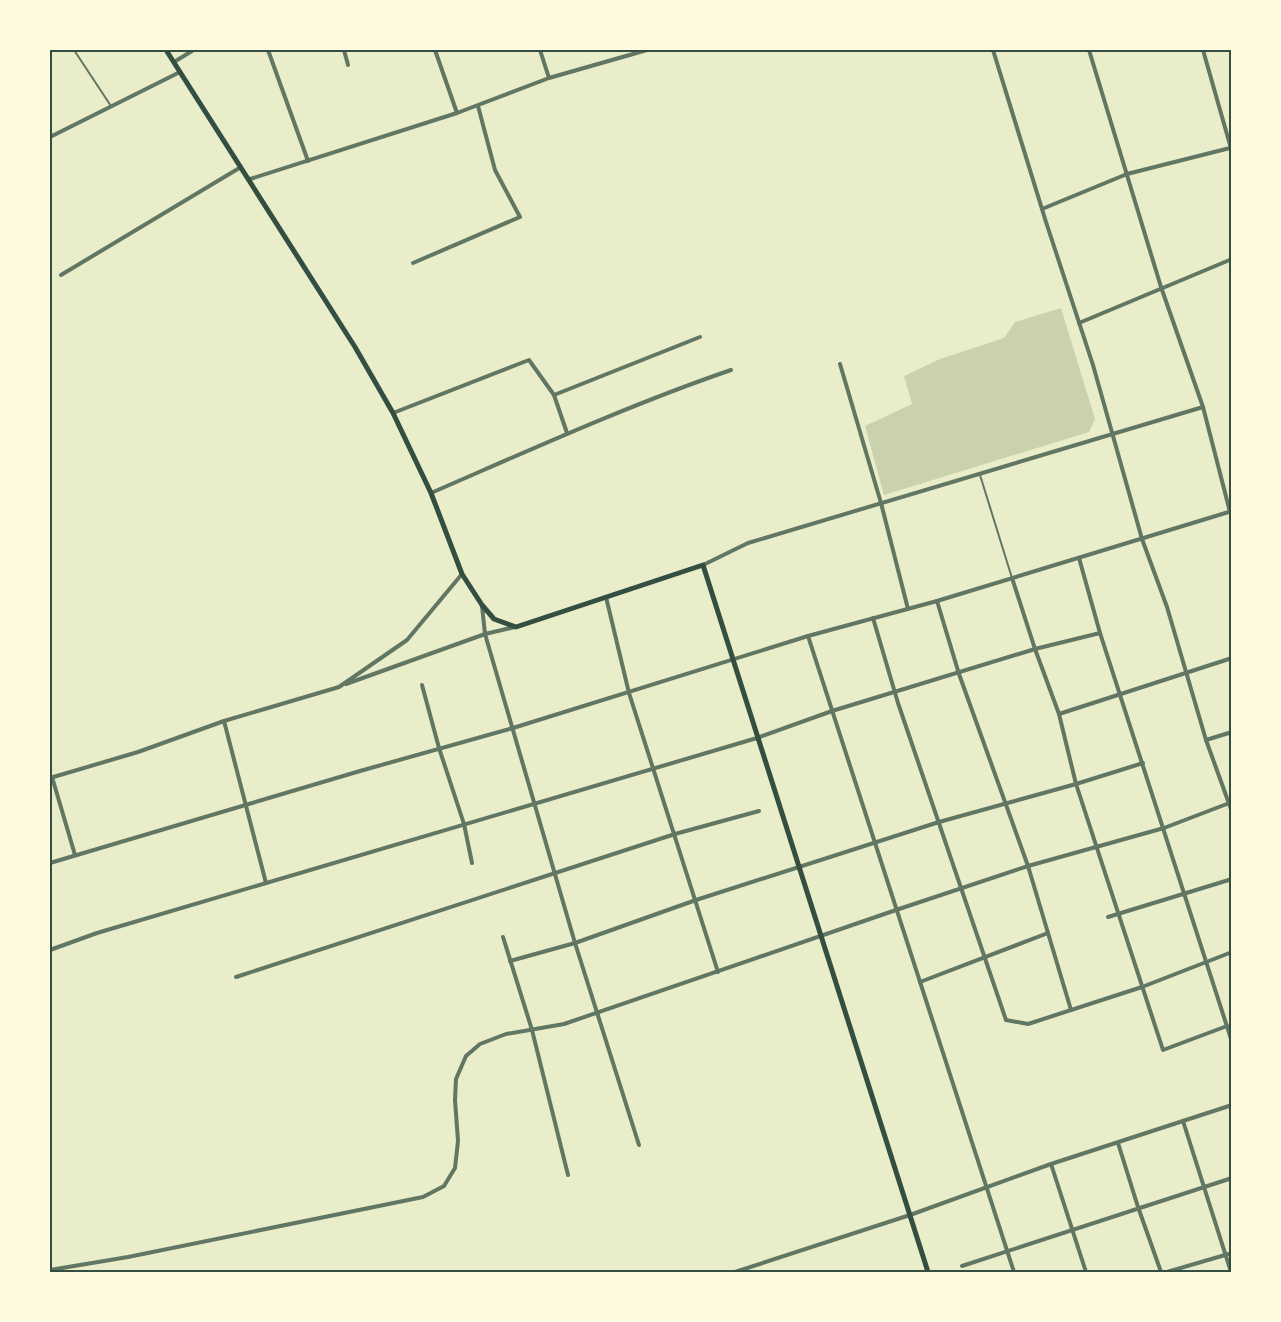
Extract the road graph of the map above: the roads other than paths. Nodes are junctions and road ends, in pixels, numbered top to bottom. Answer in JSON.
{"nodes":[{"id":1,"x":74,"y":50,"type":"edge"},
{"id":2,"x":166,"y":50,"type":"edge"},
{"id":3,"x":191,"y":50,"type":"edge"},
{"id":4,"x":197,"y":50,"type":"edge"},
{"id":5,"x":268,"y":50,"type":"edge"},
{"id":6,"x":344,"y":50,"type":"edge"},
{"id":7,"x":435,"y":50,"type":"edge"},
{"id":8,"x":540,"y":50,"type":"edge"},
{"id":9,"x":647,"y":50,"type":"edge"},
{"id":10,"x":993,"y":50,"type":"edge"},
{"id":11,"x":1089,"y":50,"type":"edge"},
{"id":12,"x":1203,"y":50,"type":"edge"},
{"id":13,"x":174,"y":62,"type":"junction"},
{"id":14,"x":348,"y":65,"type":"dead end"},
{"id":15,"x":181,"y":72,"type":"junction"},
{"id":16,"x":549,"y":78,"type":"junction"},
{"id":17,"x":111,"y":106,"type":"junction"},
{"id":18,"x":478,"y":106,"type":"junction"},
{"id":19,"x":457,"y":113,"type":"junction"},
{"id":20,"x":1226,"y":131,"type":"junction"},
{"id":21,"x":1232,"y":131,"type":"edge"},
{"id":22,"x":50,"y":136,"type":"edge"},
{"id":23,"x":1231,"y":150,"type":"edge"},
{"id":24,"x":308,"y":161,"type":"junction"},
{"id":25,"x":242,"y":166,"type":"junction"},
{"id":26,"x":1126,"y":174,"type":"junction"},
{"id":27,"x":249,"y":179,"type":"junction"},
{"id":28,"x":1042,"y":209,"type":"junction"},
{"id":29,"x":1232,"y":259,"type":"edge"},
{"id":30,"x":413,"y":263,"type":"dead end"},
{"id":31,"x":61,"y":275,"type":"dead end"},
{"id":32,"x":1161,"y":287,"type":"junction"},
{"id":33,"x":1079,"y":323,"type":"junction"},
{"id":34,"x":700,"y":337,"type":"dead end"},
{"id":35,"x":840,"y":364,"type":"dead end"},
{"id":36,"x":731,"y":370,"type":"dead end"},
{"id":37,"x":554,"y":395,"type":"junction"},
{"id":38,"x":1203,"y":407,"type":"junction"},
{"id":39,"x":393,"y":413,"type":"junction"},
{"id":40,"x":567,"y":433,"type":"junction"},
{"id":41,"x":1113,"y":433,"type":"junction"},
{"id":42,"x":980,"y":473,"type":"junction"},
{"id":43,"x":431,"y":493,"type":"junction"},
{"id":44,"x":881,"y":502,"type":"junction"},
{"id":45,"x":1231,"y":512,"type":"edge"},
{"id":46,"x":1142,"y":539,"type":"junction"},
{"id":47,"x":1078,"y":558,"type":"junction"},
{"id":48,"x":703,"y":565,"type":"junction"},
{"id":49,"x":462,"y":574,"type":"junction"},
{"id":50,"x":1012,"y":579,"type":"junction"},
{"id":51,"x":606,"y":596,"type":"junction"},
{"id":52,"x":937,"y":601,"type":"junction"},
{"id":53,"x":482,"y":605,"type":"junction"},
{"id":54,"x":908,"y":609,"type":"junction"},
{"id":55,"x":873,"y":618,"type":"junction"},
{"id":56,"x":516,"y":627,"type":"junction"},
{"id":57,"x":1100,"y":633,"type":"junction"},
{"id":58,"x":485,"y":634,"type":"junction"},
{"id":59,"x":808,"y":636,"type":"junction"},
{"id":60,"x":1035,"y":649,"type":"junction"},
{"id":61,"x":1232,"y":658,"type":"edge"},
{"id":62,"x":734,"y":659,"type":"junction"},
{"id":63,"x":1187,"y":672,"type":"junction"},
{"id":64,"x":959,"y":674,"type":"junction"},
{"id":65,"x":422,"y":685,"type":"dead end"},
{"id":66,"x":339,"y":687,"type":"junction"},
{"id":67,"x":629,"y":693,"type":"junction"},
{"id":68,"x":895,"y":693,"type":"junction"},
{"id":69,"x":1120,"y":693,"type":"junction"},
{"id":70,"x":832,"y":711,"type":"junction"},
{"id":71,"x":1059,"y":714,"type":"junction"},
{"id":72,"x":224,"y":721,"type":"junction"},
{"id":73,"x":513,"y":728,"type":"junction"},
{"id":74,"x":1232,"y":732,"type":"edge"},
{"id":75,"x":757,"y":738,"type":"junction"},
{"id":76,"x":1206,"y":740,"type":"junction"},
{"id":77,"x":439,"y":748,"type":"junction"},
{"id":78,"x":1143,"y":763,"type":"junction"},
{"id":79,"x":654,"y":769,"type":"junction"},
{"id":80,"x":51,"y":777,"type":"edge"},
{"id":81,"x":1076,"y":784,"type":"junction"},
{"id":82,"x":1230,"y":802,"type":"edge"},
{"id":83,"x":1005,"y":803,"type":"junction"},
{"id":84,"x":245,"y":805,"type":"junction"},
{"id":85,"x":535,"y":805,"type":"junction"},
{"id":86,"x":759,"y":811,"type":"dead end"},
{"id":87,"x":1232,"y":812,"type":"edge"},
{"id":88,"x":939,"y":822,"type":"junction"},
{"id":89,"x":464,"y":824,"type":"junction"},
{"id":90,"x":1164,"y":828,"type":"junction"},
{"id":91,"x":675,"y":834,"type":"junction"},
{"id":92,"x":875,"y":843,"type":"junction"},
{"id":93,"x":1097,"y":848,"type":"junction"},
{"id":94,"x":75,"y":855,"type":"junction"},
{"id":95,"x":50,"y":863,"type":"edge"},
{"id":96,"x":472,"y":863,"type":"dead end"},
{"id":97,"x":1028,"y":866,"type":"junction"},
{"id":98,"x":799,"y":868,"type":"junction"},
{"id":99,"x":556,"y":874,"type":"junction"},
{"id":100,"x":1232,"y":879,"type":"edge"},
{"id":101,"x":266,"y":884,"type":"junction"},
{"id":102,"x":961,"y":890,"type":"junction"},
{"id":103,"x":1184,"y":892,"type":"junction"},
{"id":104,"x":696,"y":900,"type":"junction"},
{"id":105,"x":896,"y":910,"type":"junction"},
{"id":106,"x":1118,"y":913,"type":"junction"},
{"id":107,"x":1108,"y":917,"type":"dead end"},
{"id":108,"x":1048,"y":933,"type":"junction"},
{"id":109,"x":503,"y":937,"type":"dead end"},
{"id":110,"x":821,"y":937,"type":"junction"},
{"id":111,"x":575,"y":943,"type":"junction"},
{"id":112,"x":50,"y":950,"type":"edge"},
{"id":113,"x":1232,"y":952,"type":"edge"},
{"id":114,"x":985,"y":958,"type":"junction"},
{"id":115,"x":510,"y":961,"type":"junction"},
{"id":116,"x":1206,"y":961,"type":"junction"},
{"id":117,"x":718,"y":972,"type":"junction"},
{"id":118,"x":236,"y":977,"type":"dead end"},
{"id":119,"x":920,"y":982,"type":"junction"},
{"id":120,"x":1142,"y":987,"type":"junction"},
{"id":121,"x":1071,"y":1010,"type":"junction"},
{"id":122,"x":598,"y":1013,"type":"junction"},
{"id":123,"x":1227,"y":1026,"type":"junction"},
{"id":124,"x":532,"y":1030,"type":"junction"},
{"id":125,"x":1232,"y":1042,"type":"edge"},
{"id":126,"x":1232,"y":1105,"type":"edge"},
{"id":127,"x":1183,"y":1121,"type":"junction"},
{"id":128,"x":1118,"y":1143,"type":"junction"},
{"id":129,"x":639,"y":1145,"type":"dead end"},
{"id":130,"x":1051,"y":1164,"type":"junction"},
{"id":131,"x":568,"y":1175,"type":"dead end"},
{"id":132,"x":1232,"y":1178,"type":"edge"},
{"id":133,"x":986,"y":1187,"type":"junction"},
{"id":134,"x":1203,"y":1187,"type":"junction"},
{"id":135,"x":1138,"y":1208,"type":"junction"},
{"id":136,"x":910,"y":1215,"type":"junction"},
{"id":137,"x":1071,"y":1230,"type":"junction"},
{"id":138,"x":1007,"y":1251,"type":"junction"},
{"id":139,"x":1229,"y":1253,"type":"edge"},
{"id":140,"x":962,"y":1266,"type":"dead end"},
{"id":141,"x":50,"y":1270,"type":"edge"},
{"id":142,"x":735,"y":1272,"type":"edge"},
{"id":143,"x":928,"y":1272,"type":"edge"},
{"id":144,"x":1014,"y":1272,"type":"edge"},
{"id":145,"x":1086,"y":1272,"type":"edge"},
{"id":146,"x":1161,"y":1272,"type":"edge"},
{"id":147,"x":1167,"y":1272,"type":"edge"},
{"id":148,"x":1232,"y":1272,"type":"edge"}],
"edges":[{"from":1,"to":17,"type":"lane"},
{"from":2,"to":13,"type":"main road"},
{"from":3,"to":4,"type":"street"},
{"from":3,"to":13,"type":"street"},
{"from":5,"to":24,"type":"street"},
{"from":6,"to":14,"type":"street"},
{"from":7,"to":19,"type":"street"},
{"from":8,"to":16,"type":"street"},
{"from":9,"to":16,"type":"street"},
{"from":10,"to":28,"type":"street"},
{"from":11,"to":26,"type":"street"},
{"from":12,"to":20,"type":"street"},
{"from":13,"to":15,"type":"main road"},
{"from":15,"to":17,"type":"street"},
{"from":15,"to":25,"type":"main road"},
{"from":16,"to":18,"type":"street"},
{"from":17,"to":22,"type":"street"},
{"from":18,"to":19,"type":"street"},
{"from":18,"to":30,"type":"street"},
{"from":19,"to":24,"type":"street"},
{"from":20,"to":21,"type":"street"},
{"from":20,"to":23,"type":"street"},
{"from":23,"to":26,"type":"street"},
{"from":24,"to":27,"type":"street"},
{"from":25,"to":27,"type":"main road"},
{"from":25,"to":31,"type":"street"},
{"from":26,"to":28,"type":"street"},
{"from":26,"to":32,"type":"street"},
{"from":27,"to":39,"type":"main road"},
{"from":28,"to":33,"type":"street"},
{"from":29,"to":32,"type":"street"},
{"from":32,"to":33,"type":"street"},
{"from":32,"to":38,"type":"street"},
{"from":33,"to":41,"type":"street"},
{"from":34,"to":37,"type":"street"},
{"from":35,"to":44,"type":"street"},
{"from":36,"to":40,"type":"street"},
{"from":37,"to":39,"type":"street"},
{"from":37,"to":40,"type":"street"},
{"from":38,"to":41,"type":"street"},
{"from":38,"to":45,"type":"street"},
{"from":39,"to":43,"type":"main road"},
{"from":40,"to":43,"type":"street"},
{"from":41,"to":42,"type":"street"},
{"from":41,"to":46,"type":"street"},
{"from":42,"to":44,"type":"street"},
{"from":42,"to":50,"type":"lane"},
{"from":43,"to":49,"type":"main road"},
{"from":44,"to":48,"type":"street"},
{"from":44,"to":54,"type":"street"},
{"from":45,"to":46,"type":"street"},
{"from":46,"to":47,"type":"street"},
{"from":46,"to":63,"type":"street"},
{"from":47,"to":50,"type":"street"},
{"from":47,"to":57,"type":"street"},
{"from":48,"to":51,"type":"main road"},
{"from":48,"to":62,"type":"main road"},
{"from":49,"to":53,"type":"main road"},
{"from":49,"to":66,"type":"street"},
{"from":50,"to":52,"type":"street"},
{"from":50,"to":60,"type":"street"},
{"from":51,"to":56,"type":"main road"},
{"from":51,"to":67,"type":"street"},
{"from":52,"to":54,"type":"street"},
{"from":52,"to":64,"type":"street"},
{"from":53,"to":56,"type":"main road"},
{"from":53,"to":58,"type":"street"},
{"from":54,"to":55,"type":"street"},
{"from":55,"to":59,"type":"street"},
{"from":55,"to":68,"type":"street"},
{"from":56,"to":58,"type":"street"},
{"from":57,"to":60,"type":"street"},
{"from":57,"to":69,"type":"street"},
{"from":58,"to":66,"type":"street"},
{"from":58,"to":73,"type":"street"},
{"from":59,"to":62,"type":"street"},
{"from":59,"to":70,"type":"street"},
{"from":60,"to":64,"type":"street"},
{"from":60,"to":71,"type":"street"},
{"from":61,"to":63,"type":"street"},
{"from":62,"to":67,"type":"street"},
{"from":62,"to":75,"type":"main road"},
{"from":63,"to":69,"type":"street"},
{"from":63,"to":76,"type":"street"},
{"from":64,"to":68,"type":"street"},
{"from":64,"to":83,"type":"street"},
{"from":65,"to":77,"type":"street"},
{"from":66,"to":72,"type":"street"},
{"from":67,"to":73,"type":"street"},
{"from":67,"to":79,"type":"street"},
{"from":68,"to":70,"type":"street"},
{"from":68,"to":88,"type":"street"},
{"from":69,"to":71,"type":"street"},
{"from":69,"to":78,"type":"street"},
{"from":70,"to":75,"type":"street"},
{"from":70,"to":92,"type":"street"},
{"from":71,"to":81,"type":"street"},
{"from":72,"to":80,"type":"street"},
{"from":72,"to":84,"type":"street"},
{"from":73,"to":77,"type":"street"},
{"from":73,"to":85,"type":"street"},
{"from":74,"to":76,"type":"street"},
{"from":75,"to":79,"type":"street"},
{"from":75,"to":98,"type":"main road"},
{"from":76,"to":82,"type":"street"},
{"from":77,"to":84,"type":"street"},
{"from":77,"to":89,"type":"street"},
{"from":78,"to":81,"type":"street"},
{"from":78,"to":90,"type":"street"},
{"from":79,"to":85,"type":"street"},
{"from":79,"to":91,"type":"street"},
{"from":80,"to":94,"type":"street"},
{"from":81,"to":83,"type":"street"},
{"from":81,"to":93,"type":"street"},
{"from":82,"to":87,"type":"street"},
{"from":82,"to":90,"type":"street"},
{"from":83,"to":88,"type":"street"},
{"from":83,"to":97,"type":"street"},
{"from":84,"to":94,"type":"street"},
{"from":84,"to":101,"type":"street"},
{"from":85,"to":89,"type":"street"},
{"from":85,"to":99,"type":"street"},
{"from":86,"to":91,"type":"street"},
{"from":88,"to":92,"type":"street"},
{"from":88,"to":102,"type":"street"},
{"from":89,"to":96,"type":"street"},
{"from":89,"to":101,"type":"street"},
{"from":90,"to":93,"type":"street"},
{"from":90,"to":103,"type":"street"},
{"from":91,"to":99,"type":"street"},
{"from":91,"to":104,"type":"street"},
{"from":92,"to":98,"type":"street"},
{"from":92,"to":105,"type":"street"},
{"from":93,"to":97,"type":"street"},
{"from":93,"to":106,"type":"street"},
{"from":94,"to":95,"type":"street"},
{"from":97,"to":102,"type":"street"},
{"from":97,"to":108,"type":"street"},
{"from":98,"to":104,"type":"street"},
{"from":98,"to":110,"type":"main road"},
{"from":99,"to":111,"type":"street"},
{"from":99,"to":118,"type":"street"},
{"from":100,"to":103,"type":"street"},
{"from":101,"to":112,"type":"street"},
{"from":102,"to":105,"type":"street"},
{"from":102,"to":114,"type":"street"},
{"from":103,"to":106,"type":"street"},
{"from":103,"to":116,"type":"street"},
{"from":104,"to":111,"type":"street"},
{"from":104,"to":117,"type":"street"},
{"from":105,"to":110,"type":"street"},
{"from":105,"to":119,"type":"street"},
{"from":106,"to":107,"type":"street"},
{"from":106,"to":120,"type":"street"},
{"from":108,"to":114,"type":"street"},
{"from":108,"to":121,"type":"street"},
{"from":109,"to":115,"type":"street"},
{"from":110,"to":117,"type":"street"},
{"from":110,"to":136,"type":"main road"},
{"from":111,"to":115,"type":"street"},
{"from":111,"to":122,"type":"street"},
{"from":113,"to":116,"type":"street"},
{"from":114,"to":119,"type":"street"},
{"from":114,"to":121,"type":"street"},
{"from":115,"to":124,"type":"street"},
{"from":116,"to":120,"type":"street"},
{"from":116,"to":123,"type":"street"},
{"from":117,"to":122,"type":"street"},
{"from":119,"to":133,"type":"street"},
{"from":120,"to":121,"type":"street"},
{"from":120,"to":123,"type":"street"},
{"from":122,"to":124,"type":"street"},
{"from":122,"to":129,"type":"street"},
{"from":123,"to":125,"type":"street"},
{"from":124,"to":131,"type":"street"},
{"from":124,"to":141,"type":"street"},
{"from":126,"to":127,"type":"street"},
{"from":127,"to":128,"type":"street"},
{"from":127,"to":134,"type":"street"},
{"from":128,"to":130,"type":"street"},
{"from":128,"to":135,"type":"street"},
{"from":130,"to":133,"type":"street"},
{"from":130,"to":137,"type":"street"},
{"from":132,"to":134,"type":"street"},
{"from":133,"to":136,"type":"street"},
{"from":133,"to":138,"type":"street"},
{"from":134,"to":135,"type":"street"},
{"from":134,"to":139,"type":"street"},
{"from":135,"to":137,"type":"street"},
{"from":135,"to":146,"type":"street"},
{"from":136,"to":142,"type":"street"},
{"from":136,"to":143,"type":"main road"},
{"from":137,"to":138,"type":"street"},
{"from":137,"to":145,"type":"street"},
{"from":138,"to":140,"type":"street"},
{"from":138,"to":144,"type":"street"},
{"from":139,"to":147,"type":"street"},
{"from":139,"to":148,"type":"street"}]}
